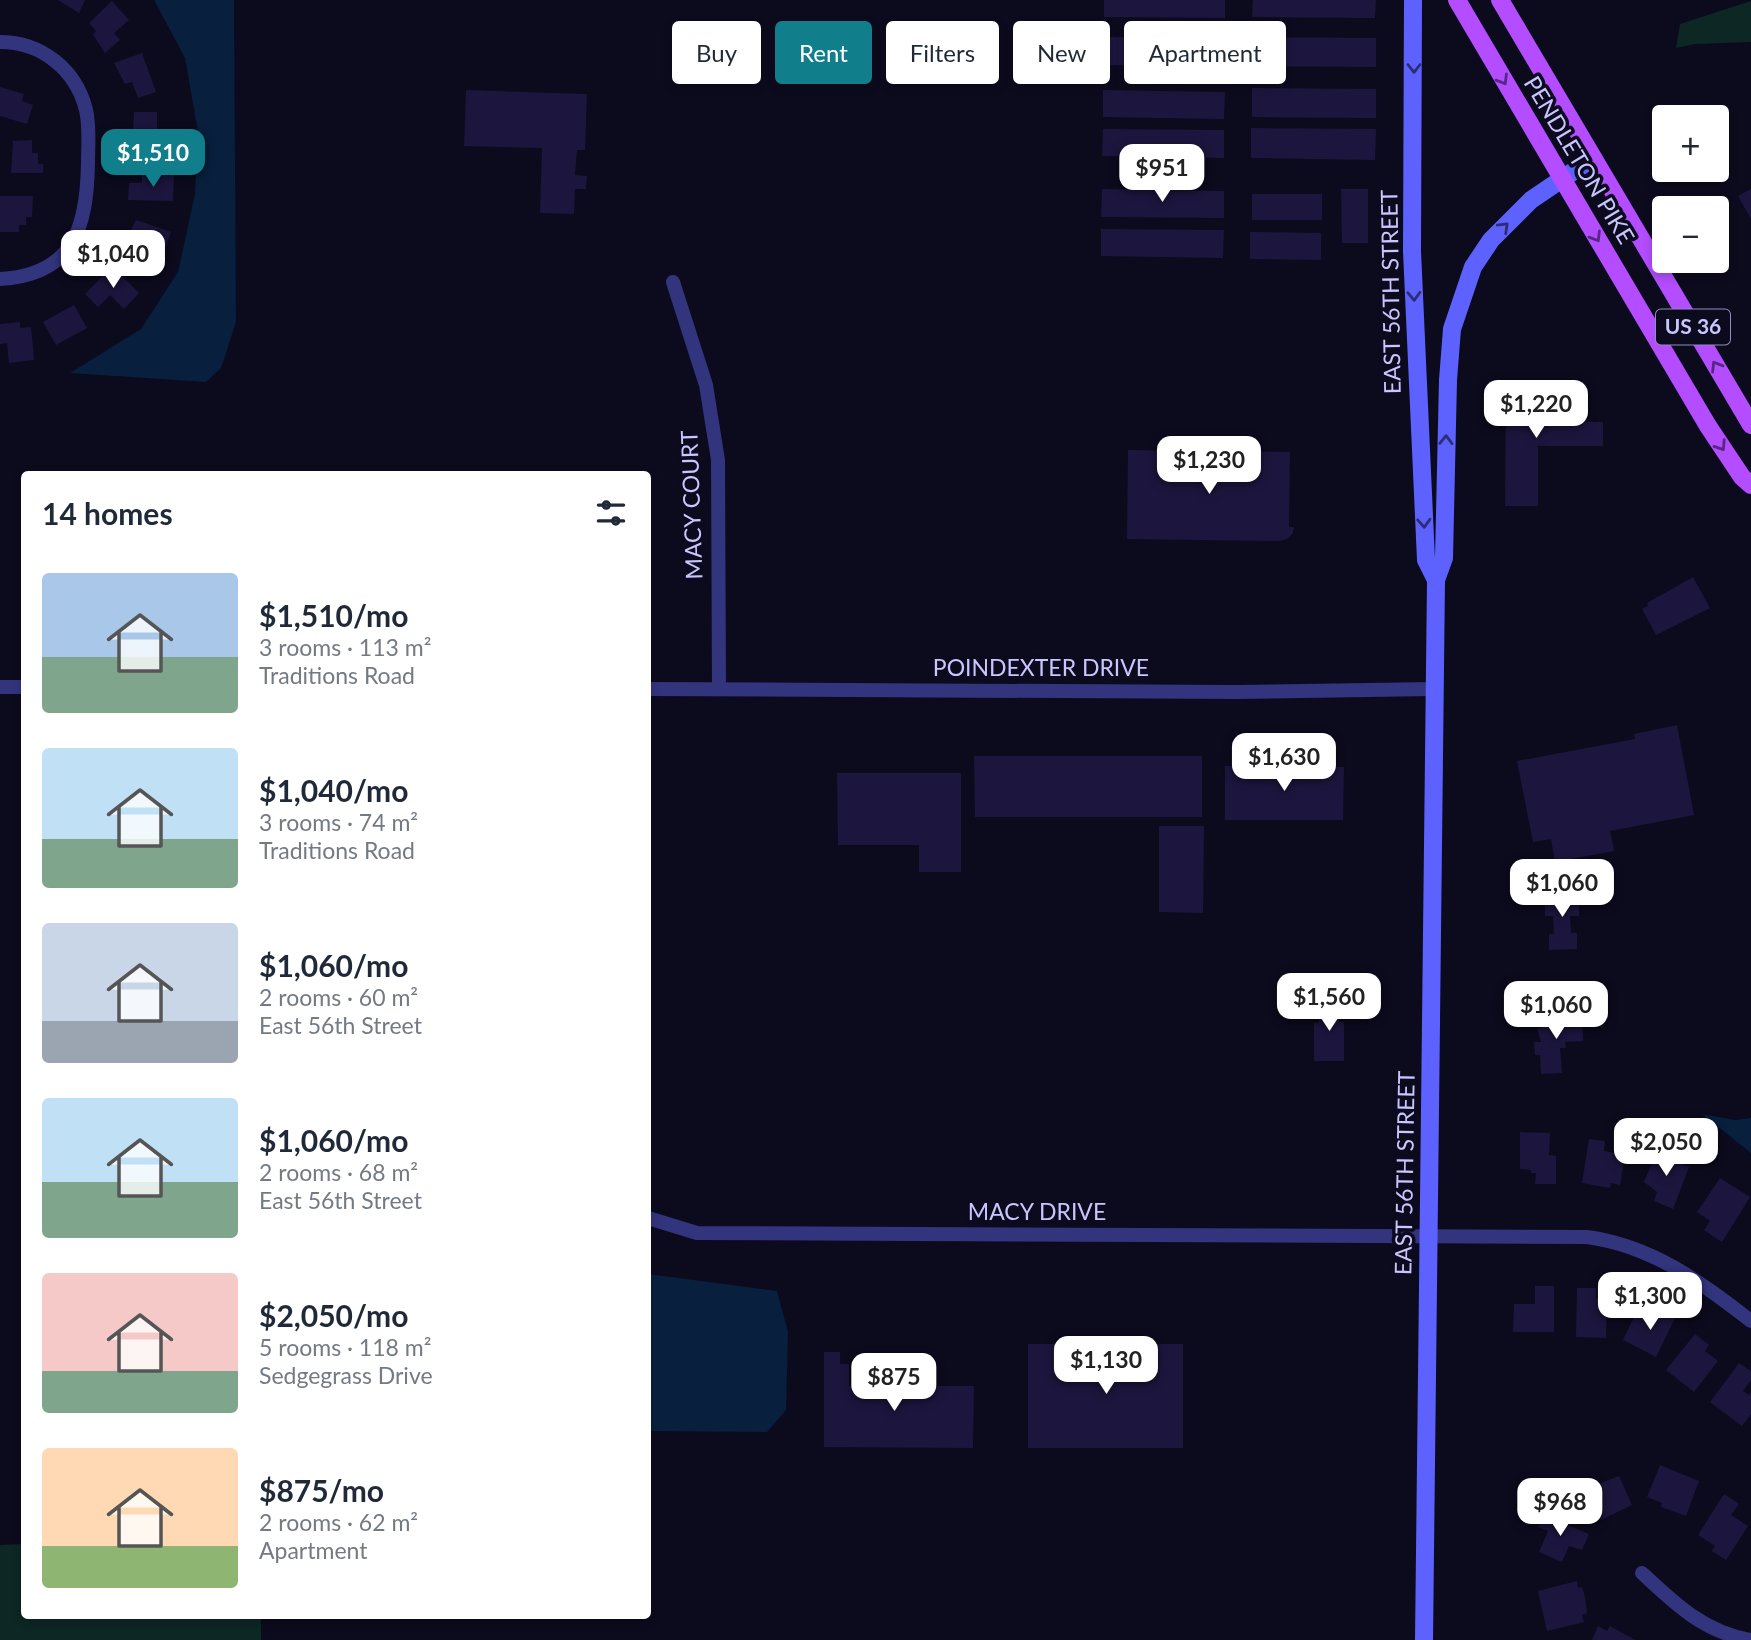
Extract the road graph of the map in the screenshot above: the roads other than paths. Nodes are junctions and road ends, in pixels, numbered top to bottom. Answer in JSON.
{"nodes":[{"id":1,"x":1413,"y":0,"type":"edge"},
{"id":2,"x":1457,"y":0,"type":"edge"},
{"id":3,"x":1500,"y":0,"type":"edge"},
{"id":4,"x":1513,"y":0,"type":"edge"},
{"id":5,"x":0,"y":41,"type":"edge"},
{"id":6,"x":1535,"y":60,"type":"junction"},
{"id":7,"x":1594,"y":158,"type":"junction"},
{"id":8,"x":1561,"y":178,"type":"junction"},
{"id":9,"x":0,"y":279,"type":"edge"},
{"id":10,"x":673,"y":282,"type":"dead end"},
{"id":11,"x":1751,"y":425,"type":"edge"},
{"id":12,"x":1751,"y":485,"type":"edge"},
{"id":13,"x":1436,"y":580,"type":"junction"},
{"id":14,"x":0,"y":687,"type":"edge"},
{"id":15,"x":21,"y":687,"type":"edge"},
{"id":16,"x":651,"y":689,"type":"edge"},
{"id":17,"x":719,"y":689,"type":"junction"},
{"id":18,"x":1434,"y":689,"type":"junction"},
{"id":19,"x":651,"y":1219,"type":"edge"},
{"id":20,"x":1429,"y":1235,"type":"junction"},
{"id":21,"x":1751,"y":1321,"type":"edge"},
{"id":22,"x":1642,"y":1573,"type":"dead end"},
{"id":23,"x":1424,"y":1640,"type":"edge"},
{"id":24,"x":1750,"y":1640,"type":"edge"}],
"edges":[{"from":1,"to":13,"type":"main road","name":"EAST 56TH STREET","one_way":true},
{"from":2,"to":8,"type":"main road","name":"PENDLETON PIKE","number":"US 36","one_way":true},
{"from":3,"to":6,"type":"main road","name":"PENDLETON PIKE","number":"US 36"},
{"from":4,"to":6,"type":"main road"},
{"from":5,"to":9,"type":"street"},
{"from":6,"to":7,"type":"main road","name":"PENDLETON PIKE","number":"US 36"},
{"from":7,"to":8,"type":"main road","name":"EAST 56TH STREET"},
{"from":11,"to":7,"type":"main road","name":"PENDLETON PIKE","number":"US 36","one_way":true},
{"from":8,"to":12,"type":"main road","name":"PENDLETON PIKE","number":"US 36","one_way":true},
{"from":13,"to":8,"type":"main road","name":"EAST 56TH STREET","one_way":true},
{"from":10,"to":17,"type":"street","name":"MACY COURT"},
{"from":13,"to":18,"type":"main road","name":"EAST 56TH STREET"},
{"from":14,"to":15,"type":"street"},
{"from":16,"to":17,"type":"street","name":"POINDEXTER DRIVE"},
{"from":17,"to":18,"type":"street","name":"POINDEXTER DRIVE"},
{"from":18,"to":20,"type":"main road","name":"EAST 56TH STREET"},
{"from":19,"to":20,"type":"street","name":"MACY DRIVE"},
{"from":20,"to":21,"type":"street","name":"MACY DRIVE"},
{"from":20,"to":23,"type":"main road","name":"EAST 56TH STREET"},
{"from":22,"to":24,"type":"street"}]}
